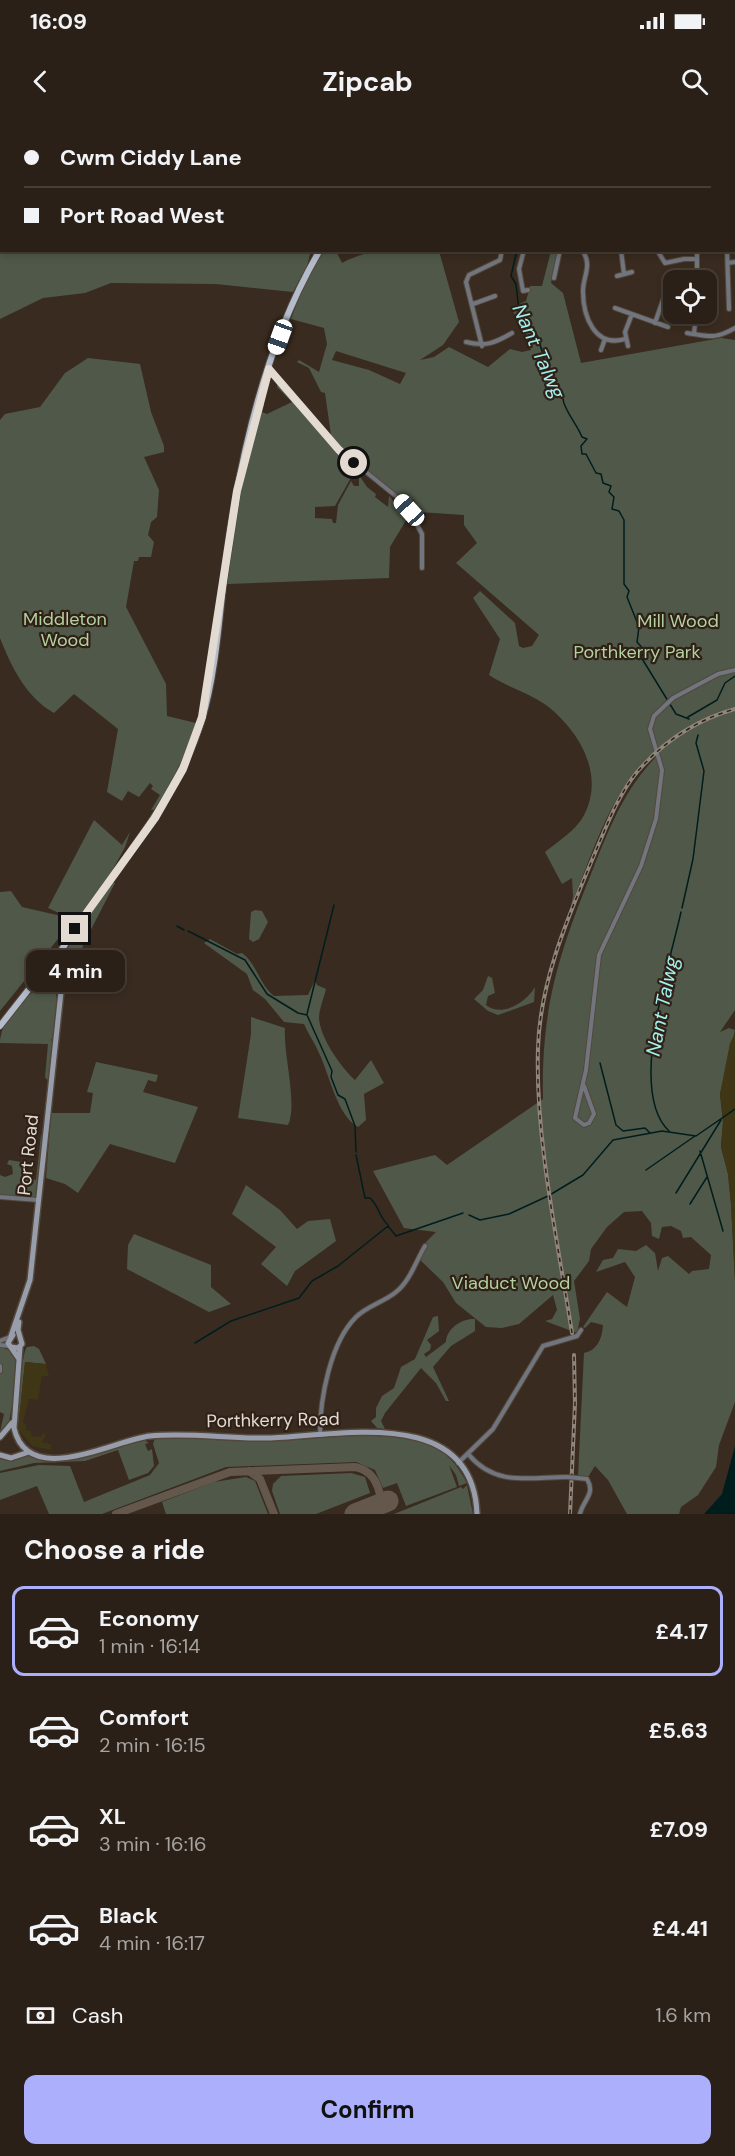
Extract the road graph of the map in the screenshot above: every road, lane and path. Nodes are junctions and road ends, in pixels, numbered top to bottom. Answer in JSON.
{"nodes":[{"id":1,"x":315,"y":252,"type":"edge"},
{"id":2,"x":319,"y":252,"type":"edge"},
{"id":3,"x":502,"y":252,"type":"edge"},
{"id":4,"x":524,"y":252,"type":"edge"},
{"id":5,"x":560,"y":252,"type":"edge"},
{"id":6,"x":583,"y":252,"type":"edge"},
{"id":7,"x":621,"y":252,"type":"edge"},
{"id":8,"x":658,"y":252,"type":"edge"},
{"id":9,"x":697,"y":252,"type":"edge"},
{"id":10,"x":727,"y":252,"type":"edge"},
{"id":11,"x":697,"y":259,"type":"junction"},
{"id":12,"x":735,"y":262,"type":"edge"},
{"id":13,"x":728,"y":263,"type":"junction"},
{"id":14,"x":312,"y":264,"type":"junction"},
{"id":15,"x":697,"y":270,"type":"edge"},
{"id":16,"x":632,"y":272,"type":"dead end"},
{"id":17,"x":624,"y":274,"type":"junction"},
{"id":18,"x":617,"y":276,"type":"dead end"},
{"id":19,"x":554,"y":278,"type":"dead end"},
{"id":20,"x":528,"y":290,"type":"dead end"},
{"id":21,"x":495,"y":296,"type":"dead end"},
{"id":22,"x":663,"y":300,"type":"edge"},
{"id":23,"x":473,"y":304,"type":"junction"},
{"id":24,"x":615,"y":308,"type":"dead end"},
{"id":25,"x":729,"y":309,"type":"dead end"},
{"id":26,"x":632,"y":314,"type":"junction"},
{"id":27,"x":655,"y":323,"type":"junction"},
{"id":28,"x":695,"y":324,"type":"edge"},
{"id":29,"x":668,"y":327,"type":"dead end"},
{"id":30,"x":735,"y":328,"type":"edge"},
{"id":31,"x":512,"y":333,"type":"dead end"},
{"id":32,"x":687,"y":333,"type":"dead end"},
{"id":33,"x":694,"y":334,"type":"junction"},
{"id":34,"x":605,"y":339,"type":"junction"},
{"id":35,"x":625,"y":339,"type":"junction"},
{"id":36,"x":466,"y":342,"type":"dead end"},
{"id":37,"x":482,"y":346,"type":"junction"},
{"id":38,"x":628,"y":346,"type":"dead end"},
{"id":39,"x":601,"y":350,"type":"dead end"},
{"id":40,"x":269,"y":369,"type":"junction"},
{"id":41,"x":422,"y":568,"type":"dead end"},
{"id":42,"x":735,"y":670,"type":"edge"},
{"id":43,"x":59,"y":954,"type":"junction"},
{"id":44,"x":46,"y":975,"type":"junction"},
{"id":45,"x":58,"y":976,"type":"junction"},
{"id":46,"x":51,"y":984,"type":"junction"},
{"id":47,"x":27,"y":993,"type":"junction"},
{"id":48,"x":60,"y":994,"type":"junction"},
{"id":49,"x":0,"y":1026,"type":"edge"},
{"id":50,"x":584,"y":1086,"type":"junction"},
{"id":51,"x":0,"y":1197,"type":"edge"},
{"id":52,"x":38,"y":1200,"type":"junction"},
{"id":53,"x":425,"y":1246,"type":"dead end"},
{"id":54,"x":19,"y":1317,"type":"junction"},
{"id":55,"x":581,"y":1329,"type":"dead end"},
{"id":56,"x":20,"y":1336,"type":"junction"},
{"id":57,"x":10,"y":1337,"type":"junction"},
{"id":58,"x":0,"y":1343,"type":"edge"},
{"id":59,"x":10,"y":1347,"type":"junction"},
{"id":60,"x":20,"y":1347,"type":"junction"},
{"id":61,"x":19,"y":1359,"type":"junction"},
{"id":62,"x":0,"y":1366,"type":"edge"},
{"id":63,"x":0,"y":1371,"type":"edge"},
{"id":64,"x":13,"y":1422,"type":"junction"},
{"id":65,"x":320,"y":1435,"type":"junction"},
{"id":66,"x":1,"y":1436,"type":"edge"},
{"id":67,"x":16,"y":1437,"type":"junction"},
{"id":68,"x":20,"y":1443,"type":"junction"},
{"id":69,"x":29,"y":1452,"type":"junction"},
{"id":70,"x":0,"y":1455,"type":"edge"},
{"id":71,"x":17,"y":1455,"type":"junction"},
{"id":72,"x":468,"y":1455,"type":"junction"},
{"id":73,"x":458,"y":1463,"type":"junction"},
{"id":74,"x":477,"y":1514,"type":"edge"},
{"id":75,"x":580,"y":1514,"type":"edge"}],
"edges":[{"from":1,"to":14,"type":"main road"},
{"from":2,"to":14,"type":"main road"},
{"from":3,"to":23,"type":"street"},
{"from":4,"to":20,"type":"street"},
{"from":5,"to":19,"type":"street"},
{"from":6,"to":34,"type":"street"},
{"from":7,"to":17,"type":"street"},
{"from":8,"to":11,"type":"street"},
{"from":9,"to":11,"type":"street"},
{"from":10,"to":13,"type":"street"},
{"from":11,"to":15,"type":"street"},
{"from":12,"to":13,"type":"street"},
{"from":13,"to":25,"type":"street"},
{"from":14,"to":40,"type":"main road"},
{"from":16,"to":17,"type":"street"},
{"from":17,"to":18,"type":"street"},
{"from":21,"to":23,"type":"street"},
{"from":22,"to":27,"type":"street"},
{"from":23,"to":37,"type":"street"},
{"from":24,"to":26,"type":"street"},
{"from":26,"to":27,"type":"street"},
{"from":26,"to":35,"type":"street"},
{"from":27,"to":29,"type":"street"},
{"from":28,"to":33,"type":"street"},
{"from":30,"to":33,"type":"street"},
{"from":31,"to":37,"type":"street"},
{"from":32,"to":33,"type":"street"},
{"from":34,"to":35,"type":"street"},
{"from":34,"to":39,"type":"street"},
{"from":35,"to":38,"type":"street"},
{"from":36,"to":37,"type":"street"},
{"from":40,"to":41,"type":"street"},
{"from":40,"to":43,"type":"main road"},
{"from":42,"to":50,"type":"street"},
{"from":43,"to":44,"type":"main road"},
{"from":43,"to":45,"type":"main road"},
{"from":44,"to":45,"type":"main road"},
{"from":44,"to":46,"type":"main road"},
{"from":44,"to":47,"type":"main road"},
{"from":45,"to":46,"type":"main road"},
{"from":45,"to":48,"type":"street","name":"Port Road"},
{"from":46,"to":47,"type":"main road"},
{"from":46,"to":48,"type":"street"},
{"from":47,"to":49,"type":"main road"},
{"from":48,"to":52,"type":"street","name":"Port Road"},
{"from":50,"to":50,"type":"street"},
{"from":51,"to":52,"type":"street"},
{"from":52,"to":54,"type":"street","name":"Port Road"},
{"from":53,"to":65,"type":"street"},
{"from":54,"to":56,"type":"street","name":"Port Road"},
{"from":54,"to":57,"type":"street","name":"Port Road"},
{"from":55,"to":72,"type":"street"},
{"from":56,"to":57,"type":"street"},
{"from":56,"to":60,"type":"street","name":"Port Road"},
{"from":57,"to":58,"type":"street"},
{"from":57,"to":59,"type":"street"},
{"from":58,"to":59,"type":"street"},
{"from":59,"to":60,"type":"street"},
{"from":59,"to":61,"type":"street"},
{"from":60,"to":61,"type":"street","name":"Port Road"},
{"from":61,"to":64,"type":"street","name":"Port Road"},
{"from":62,"to":63,"type":"street"},
{"from":64,"to":66,"type":"street"},
{"from":64,"to":67,"type":"street"},
{"from":65,"to":69,"type":"street","name":"Porthkerry Road"},
{"from":65,"to":73,"type":"street","name":"Porthkerry Road"},
{"from":66,"to":67,"type":"street"},
{"from":67,"to":68,"type":"street"},
{"from":68,"to":69,"type":"street"},
{"from":68,"to":71,"type":"street"},
{"from":69,"to":71,"type":"street","name":"Porthkerry Road"},
{"from":70,"to":71,"type":"street","name":"Porthkerry Road"},
{"from":72,"to":73,"type":"street"},
{"from":72,"to":75,"type":"street","bridge":true},
{"from":73,"to":74,"type":"street","name":"Porthkerry Road"}]}
